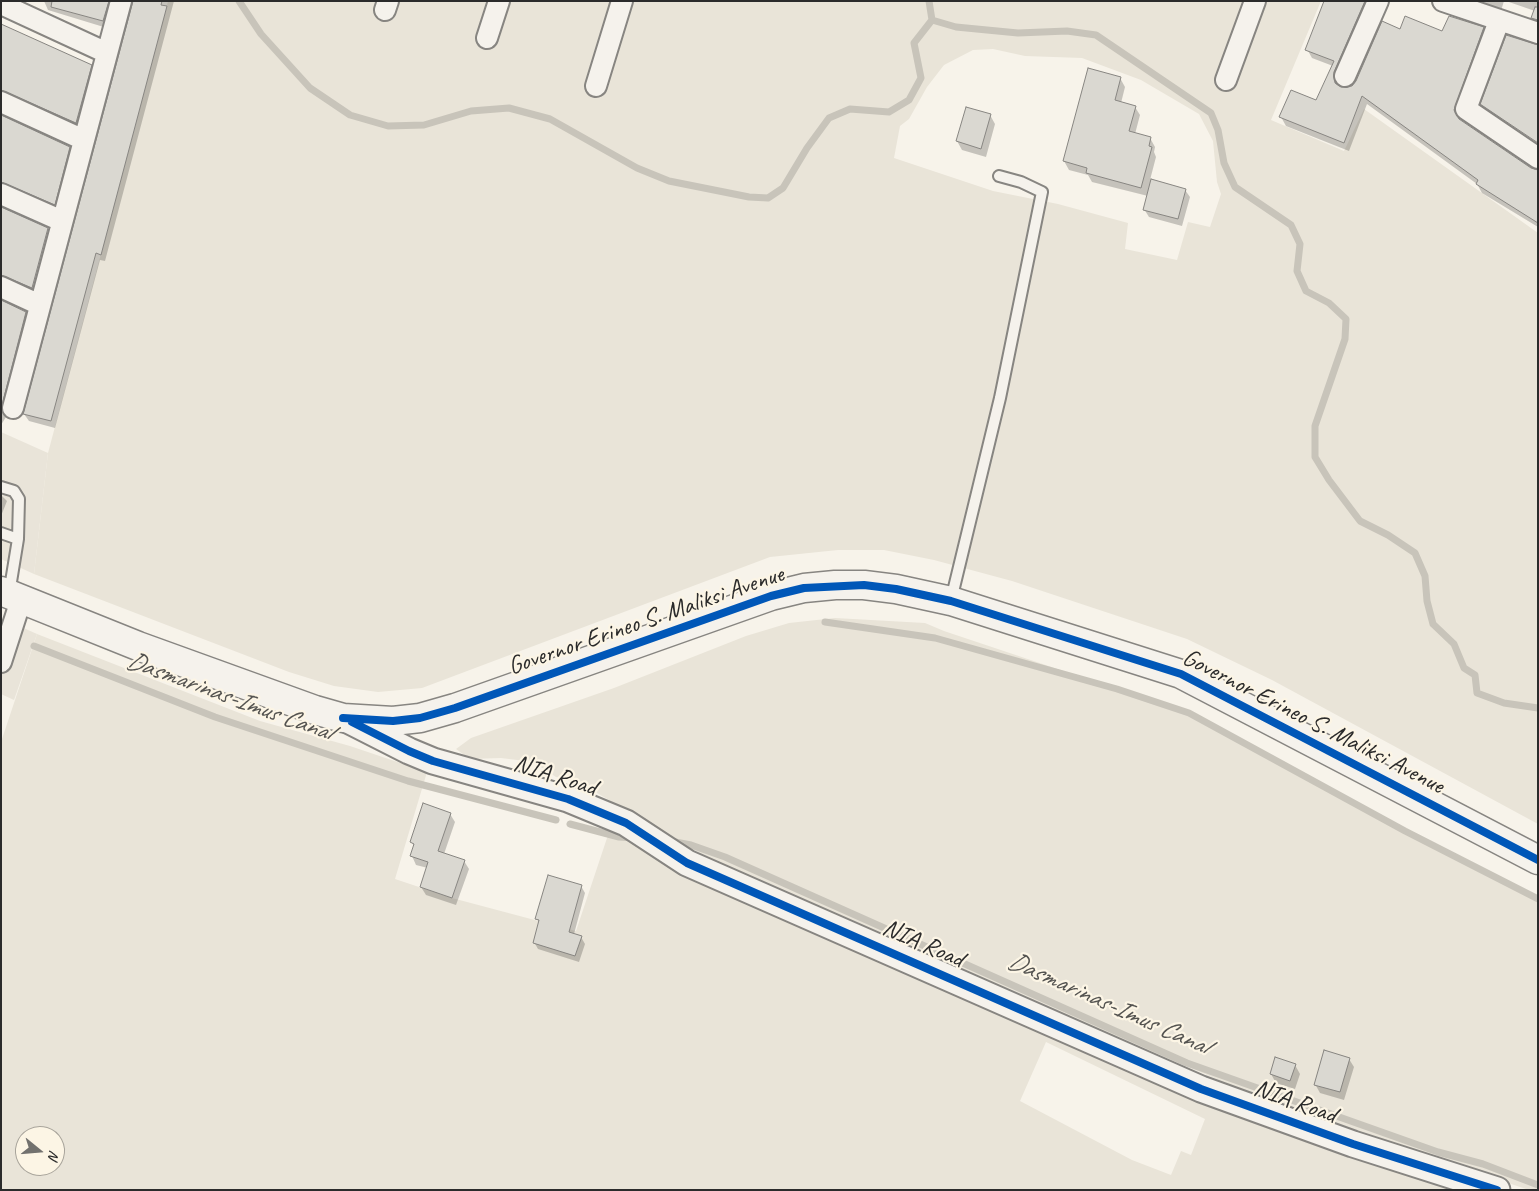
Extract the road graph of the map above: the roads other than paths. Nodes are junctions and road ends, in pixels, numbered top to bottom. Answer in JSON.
{"nodes":[{"id":1,"x":121,"y":1,"type":"edge"},
{"id":2,"x":499,"y":1,"type":"edge"},
{"id":3,"x":622,"y":1,"type":"edge"},
{"id":4,"x":1255,"y":1,"type":"edge"},
{"id":5,"x":1378,"y":1,"type":"edge"},
{"id":6,"x":1443,"y":1,"type":"edge"},
{"id":7,"x":1,"y":4,"type":"edge"},
{"id":8,"x":28,"y":8,"type":"edge"},
{"id":9,"x":1500,"y":21,"type":"junction"},
{"id":10,"x":1538,"y":33,"type":"edge"},
{"id":11,"x":487,"y":38,"type":"dead end"},
{"id":12,"x":107,"y":53,"type":"junction"},
{"id":13,"x":1345,"y":76,"type":"dead end"},
{"id":14,"x":1226,"y":80,"type":"dead end"},
{"id":15,"x":596,"y":86,"type":"dead end"},
{"id":16,"x":1,"y":102,"type":"edge"},
{"id":17,"x":84,"y":140,"type":"junction"},
{"id":18,"x":1534,"y":154,"type":"edge"},
{"id":19,"x":999,"y":176,"type":"dead end"},
{"id":20,"x":1,"y":194,"type":"edge"},
{"id":21,"x":62,"y":221,"type":"junction"},
{"id":22,"x":1,"y":287,"type":"edge"},
{"id":23,"x":40,"y":305,"type":"junction"},
{"id":24,"x":10,"y":396,"type":"edge"},
{"id":25,"x":1,"y":487,"type":"edge"},
{"id":26,"x":1,"y":533,"type":"edge"},
{"id":27,"x":18,"y":540,"type":"junction"},
{"id":28,"x":11,"y":595,"type":"edge"},
{"id":29,"x":951,"y":601,"type":"junction"},
{"id":30,"x":1,"y":662,"type":"edge"},
{"id":31,"x":343,"y":718,"type":"junction"},
{"id":32,"x":1538,"y":860,"type":"edge"},
{"id":33,"x":1498,"y":1190,"type":"edge"}],
"edges":[{"from":1,"to":12,"type":"street"},
{"from":2,"to":11,"type":"street"},
{"from":3,"to":15,"type":"street"},
{"from":4,"to":14,"type":"street"},
{"from":5,"to":13,"type":"street"},
{"from":6,"to":9,"type":"street"},
{"from":7,"to":8,"type":"street"},
{"from":8,"to":12,"type":"street"},
{"from":9,"to":10,"type":"street"},
{"from":9,"to":18,"type":"street"},
{"from":12,"to":17,"type":"street"},
{"from":16,"to":17,"type":"street"},
{"from":17,"to":21,"type":"street"},
{"from":19,"to":29,"type":"lane"},
{"from":20,"to":21,"type":"street"},
{"from":21,"to":23,"type":"street"},
{"from":22,"to":23,"type":"street"},
{"from":23,"to":24,"type":"street"},
{"from":25,"to":27,"type":"lane"},
{"from":26,"to":27,"type":"lane"},
{"from":27,"to":28,"type":"lane"},
{"from":28,"to":30,"type":"street"},
{"from":28,"to":31,"type":"main road","name":"Governor Erineo S. Maliksi Avenue"},
{"from":29,"to":31,"type":"main road","name":"Governor Erineo S. Maliksi Avenue"},
{"from":29,"to":32,"type":"main road","name":"Governor Erineo S. Maliksi Avenue"},
{"from":31,"to":33,"type":"street","name":"NIA Road"}]}
